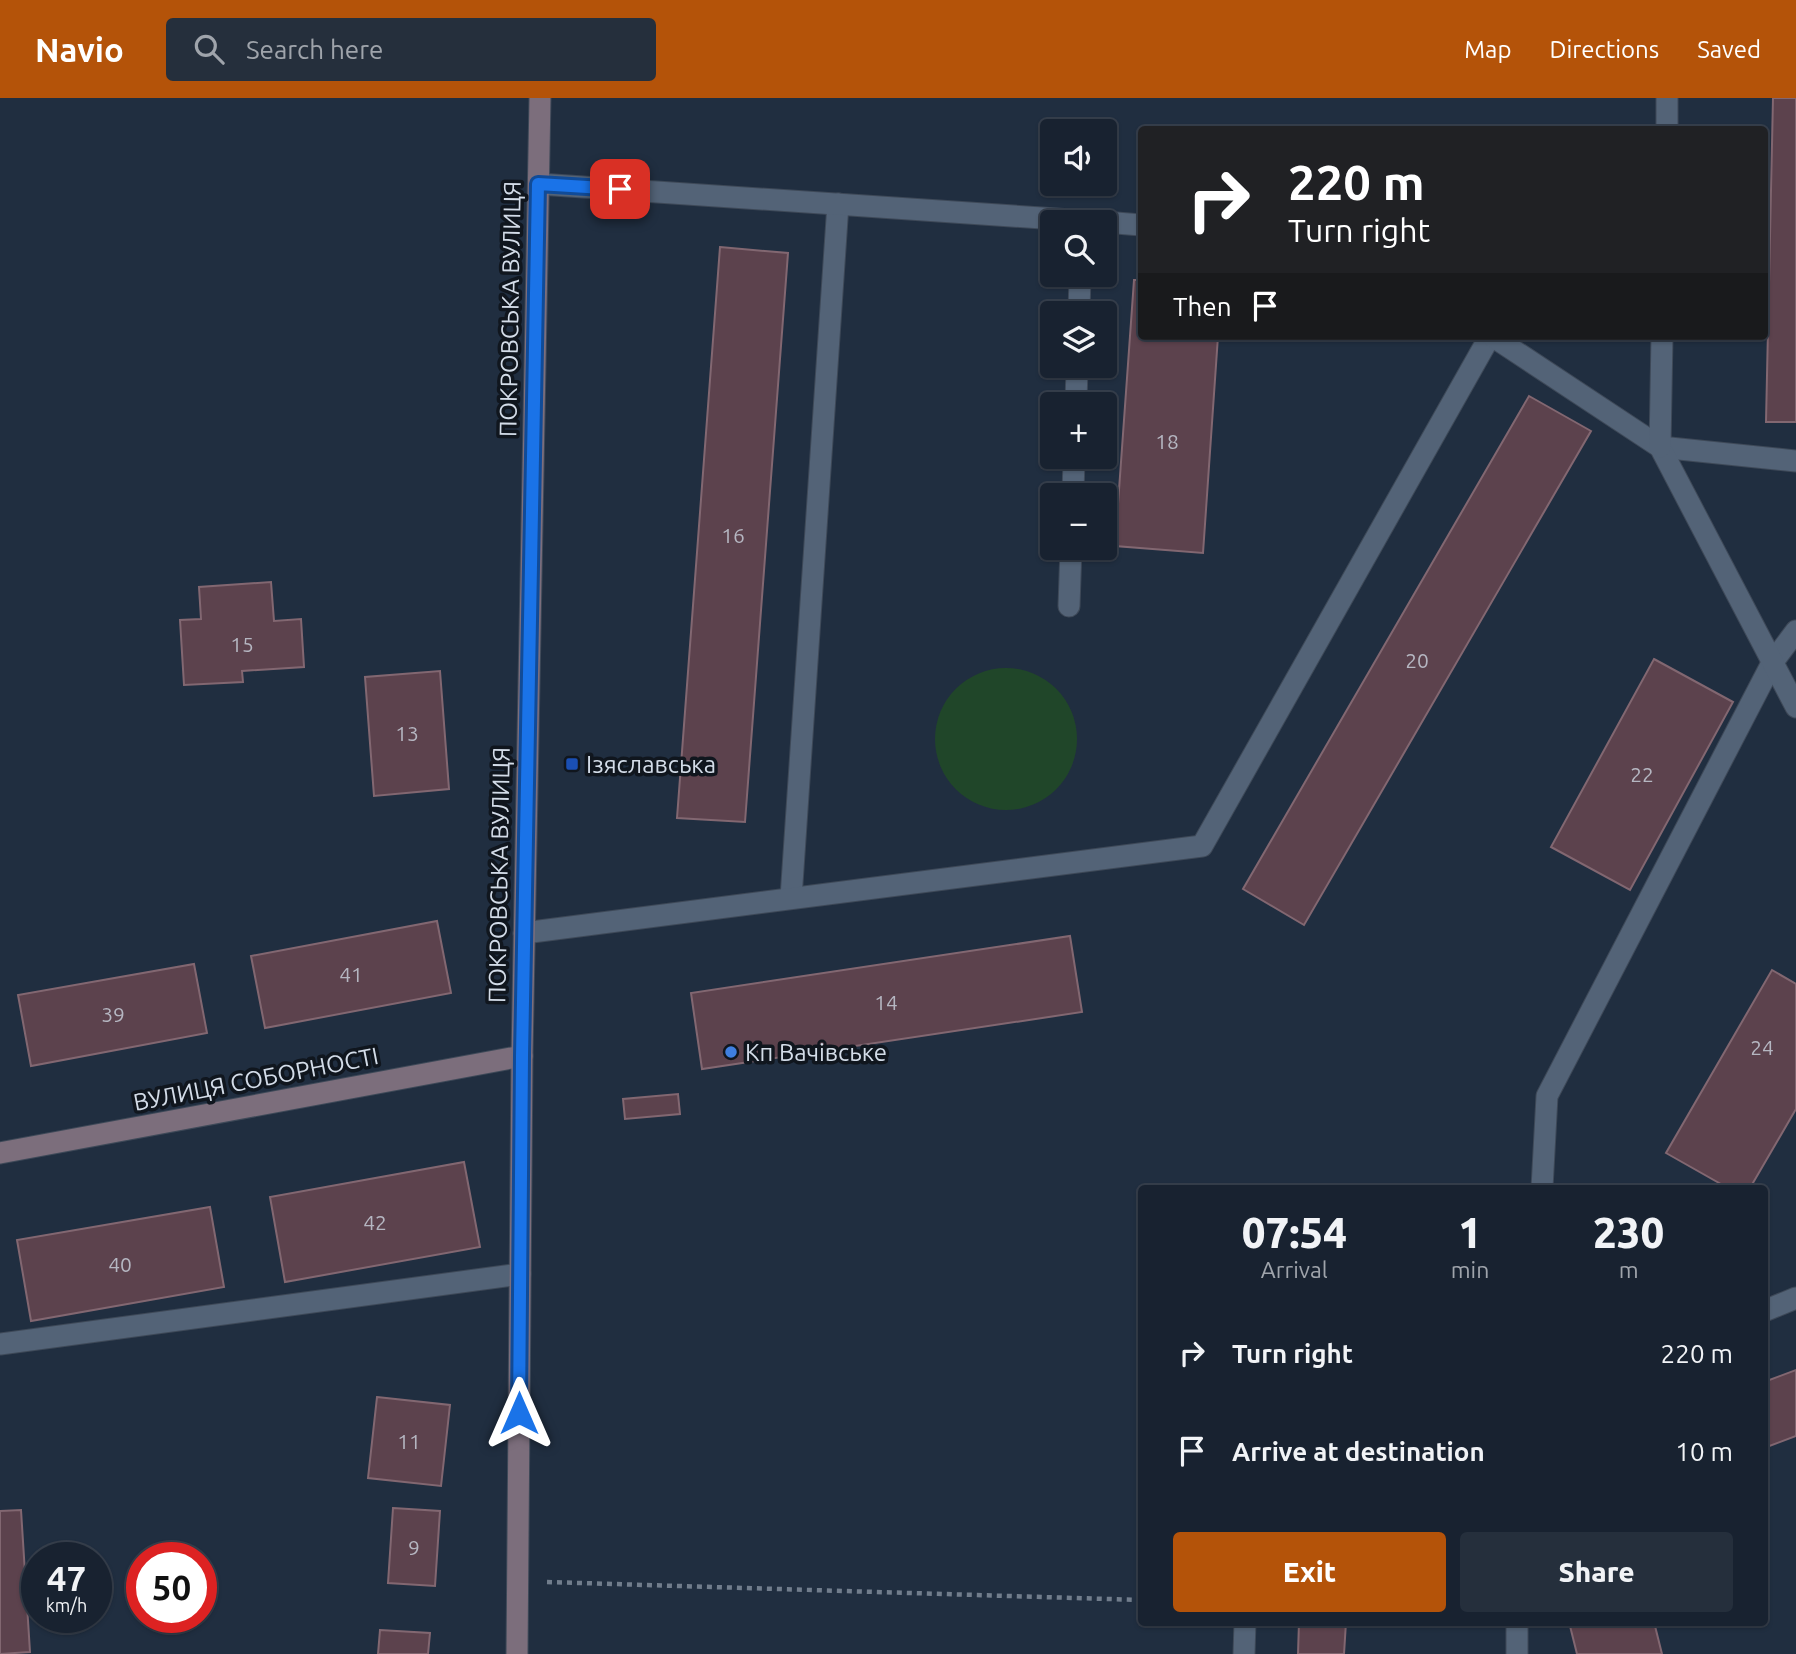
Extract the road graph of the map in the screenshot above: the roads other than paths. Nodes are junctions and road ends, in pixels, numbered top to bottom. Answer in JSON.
{"nodes":[{"id":1,"x":540,"y":98,"type":"edge"},
{"id":2,"x":1667,"y":98,"type":"edge"},
{"id":3,"x":1667,"y":126,"type":"edge"},
{"id":4,"x":538,"y":184,"type":"junction"},
{"id":5,"x":838,"y":204,"type":"junction"},
{"id":6,"x":1040,"y":218,"type":"edge"},
{"id":7,"x":1117,"y":224,"type":"edge"},
{"id":8,"x":1138,"y":225,"type":"edge"},
{"id":9,"x":1489,"y":340,"type":"edge"},
{"id":10,"x":1497,"y":340,"type":"edge"},
{"id":11,"x":1662,"y":340,"type":"edge"},
{"id":12,"x":1660,"y":447,"type":"junction"},
{"id":13,"x":1796,"y":461,"type":"edge"},
{"id":14,"x":1071,"y":560,"type":"edge"},
{"id":15,"x":1069,"y":606,"type":"dead end"},
{"id":16,"x":1796,"y":631,"type":"edge"},
{"id":17,"x":1772,"y":663,"type":"junction"},
{"id":18,"x":1796,"y":707,"type":"edge"},
{"id":19,"x":791,"y":898,"type":"junction"},
{"id":20,"x":524,"y":933,"type":"junction"},
{"id":21,"x":522,"y":1056,"type":"junction"},
{"id":22,"x":0,"y":1153,"type":"edge"},
{"id":23,"x":1542,"y":1185,"type":"edge"},
{"id":24,"x":520,"y":1274,"type":"junction"},
{"id":25,"x":1796,"y":1298,"type":"edge"},
{"id":26,"x":1768,"y":1309,"type":"edge"},
{"id":27,"x":0,"y":1344,"type":"edge"},
{"id":28,"x":1245,"y":1626,"type":"edge"},
{"id":29,"x":1517,"y":1626,"type":"edge"},
{"id":30,"x":517,"y":1654,"type":"edge"},
{"id":31,"x":1244,"y":1654,"type":"edge"},
{"id":32,"x":1517,"y":1654,"type":"edge"}],
"edges":[{"from":1,"to":4,"type":"main road","name":"ПОКРОВСЬКА ВУЛИЦЯ"},
{"from":2,"to":3,"type":"street"},
{"from":4,"to":5,"type":"street"},
{"from":4,"to":20,"type":"main road","name":"ПОКРОВСЬКА ВУЛИЦЯ"},
{"from":5,"to":6,"type":"street"},
{"from":5,"to":19,"type":"street"},
{"from":7,"to":8,"type":"street"},
{"from":9,"to":19,"type":"street"},
{"from":10,"to":12,"type":"street"},
{"from":11,"to":12,"type":"street"},
{"from":12,"to":13,"type":"street"},
{"from":12,"to":17,"type":"street"},
{"from":14,"to":15,"type":"street"},
{"from":16,"to":17,"type":"street"},
{"from":17,"to":18,"type":"street"},
{"from":17,"to":23,"type":"street"},
{"from":19,"to":20,"type":"street"},
{"from":20,"to":21,"type":"main road","name":"ПОКРОВСЬКА ВУЛИЦЯ"},
{"from":21,"to":22,"type":"main road","name":"ВУЛИЦЯ СОБОРНОСТІ"},
{"from":21,"to":24,"type":"main road","name":"ПОКРОВСЬКА ВУЛИЦЯ"},
{"from":24,"to":27,"type":"street"},
{"from":24,"to":30,"type":"main road","name":"ПОКРОВСЬКА ВУЛИЦЯ"},
{"from":25,"to":26,"type":"street"},
{"from":28,"to":31,"type":"street"},
{"from":29,"to":32,"type":"street"}]}
